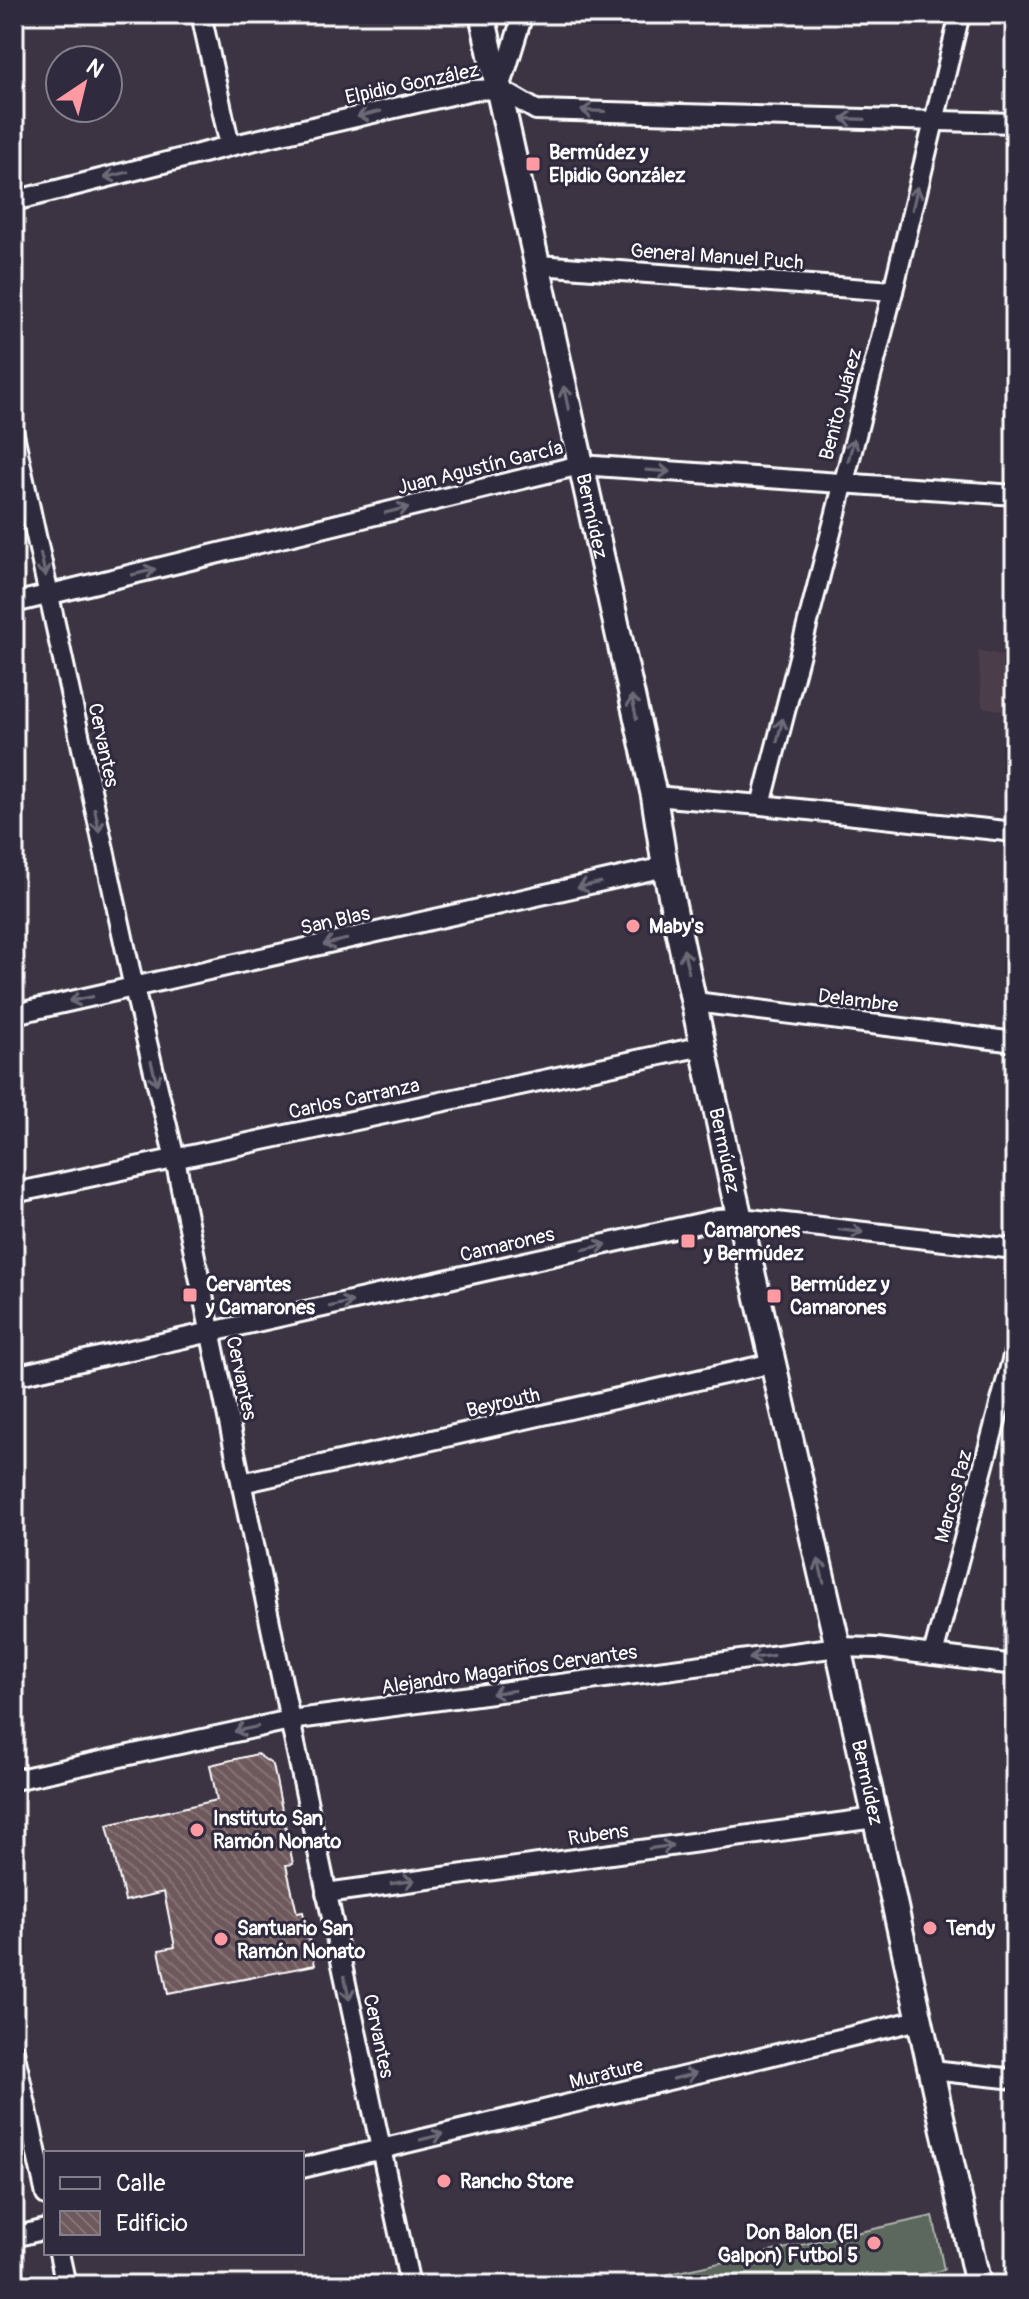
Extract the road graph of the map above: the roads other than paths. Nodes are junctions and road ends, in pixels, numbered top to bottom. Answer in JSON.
{"nodes":[{"id":1,"x":201,"y":14,"type":"edge"},
{"id":2,"x":482,"y":14,"type":"edge"},
{"id":3,"x":523,"y":14,"type":"edge"},
{"id":4,"x":960,"y":14,"type":"edge"},
{"id":5,"x":500,"y":89,"type":"junction"},
{"id":6,"x":933,"y":121,"type":"junction"},
{"id":7,"x":1015,"y":123,"type":"edge"},
{"id":8,"x":230,"y":146,"type":"junction"},
{"id":9,"x":14,"y":201,"type":"edge"},
{"id":10,"x":539,"y":265,"type":"junction"},
{"id":11,"x":893,"y":291,"type":"junction"},
{"id":12,"x":14,"y":434,"type":"edge"},
{"id":13,"x":580,"y":465,"type":"junction"},
{"id":14,"x":842,"y":484,"type":"junction"},
{"id":15,"x":1015,"y":495,"type":"edge"},
{"id":16,"x":49,"y":595,"type":"junction"},
{"id":17,"x":14,"y":603,"type":"edge"},
{"id":18,"x":654,"y":796,"type":"junction"},
{"id":19,"x":761,"y":805,"type":"junction"},
{"id":20,"x":1015,"y":832,"type":"edge"},
{"id":21,"x":665,"y":867,"type":"junction"},
{"id":22,"x":134,"y":988,"type":"junction"},
{"id":23,"x":695,"y":1002,"type":"junction"},
{"id":24,"x":14,"y":1014,"type":"edge"},
{"id":25,"x":1015,"y":1042,"type":"edge"},
{"id":26,"x":703,"y":1046,"type":"junction"},
{"id":27,"x":175,"y":1159,"type":"junction"},
{"id":28,"x":14,"y":1193,"type":"edge"},
{"id":29,"x":741,"y":1218,"type":"junction"},
{"id":30,"x":1015,"y":1249,"type":"edge"},
{"id":31,"x":210,"y":1333,"type":"junction"},
{"id":32,"x":1015,"y":1349,"type":"edge"},
{"id":33,"x":773,"y":1363,"type":"junction"},
{"id":34,"x":14,"y":1376,"type":"edge"},
{"id":35,"x":242,"y":1483,"type":"junction"},
{"id":36,"x":838,"y":1647,"type":"junction"},
{"id":37,"x":933,"y":1655,"type":"junction"},
{"id":38,"x":1015,"y":1665,"type":"edge"},
{"id":39,"x":290,"y":1720,"type":"junction"},
{"id":40,"x":14,"y":1780,"type":"edge"},
{"id":41,"x":875,"y":1818,"type":"junction"},
{"id":42,"x":326,"y":1893,"type":"junction"},
{"id":43,"x":919,"y":2020,"type":"junction"},
{"id":44,"x":14,"y":2051,"type":"edge"},
{"id":45,"x":932,"y":2070,"type":"junction"},
{"id":46,"x":1015,"y":2079,"type":"edge"},
{"id":47,"x":382,"y":2149,"type":"junction"},
{"id":48,"x":304,"y":2168,"type":"edge"},
{"id":49,"x":44,"y":2186,"type":"edge"},
{"id":50,"x":44,"y":2230,"type":"edge"},
{"id":51,"x":14,"y":2237,"type":"edge"},
{"id":52,"x":59,"y":2255,"type":"edge"},
{"id":53,"x":66,"y":2285,"type":"edge"},
{"id":54,"x":410,"y":2285,"type":"edge"},
{"id":55,"x":978,"y":2285,"type":"edge"}],
"edges":[{"from":1,"to":8,"type":"street"},
{"from":2,"to":5,"type":"street","name":"Bermúdez"},
{"from":3,"to":5,"type":"street"},
{"from":4,"to":6,"type":"street","name":"Benito Juárez"},
{"from":6,"to":5,"type":"street","name":"Elpidio González","one_way":true},
{"from":5,"to":8,"type":"street","name":"Elpidio González","one_way":true},
{"from":5,"to":10,"type":"street","name":"Bermúdez"},
{"from":6,"to":7,"type":"street","name":"Elpidio González"},
{"from":11,"to":6,"type":"street","name":"Benito Juárez","one_way":true},
{"from":8,"to":9,"type":"street","name":"Elpidio González","one_way":true},
{"from":10,"to":11,"type":"street","name":"General Manuel Puch"},
{"from":13,"to":10,"type":"street","name":"Bermúdez","one_way":true},
{"from":14,"to":11,"type":"street","name":"Benito Juárez","one_way":true},
{"from":12,"to":16,"type":"street","name":"Cervantes","one_way":true},
{"from":13,"to":14,"type":"street","name":"Juan Agustín García","one_way":true},
{"from":16,"to":13,"type":"street","name":"Juan Agustín García","one_way":true},
{"from":18,"to":13,"type":"street","name":"Bermúdez","one_way":true},
{"from":14,"to":15,"type":"street","name":"Juan Agustín García"},
{"from":19,"to":14,"type":"street","name":"Benito Juárez","one_way":true},
{"from":16,"to":17,"type":"street","name":"Juan Agustín García"},
{"from":16,"to":22,"type":"street","name":"Cervantes","one_way":true},
{"from":18,"to":19,"type":"street"},
{"from":18,"to":21,"type":"street","name":"Bermúdez"},
{"from":19,"to":20,"type":"street"},
{"from":21,"to":22,"type":"street","name":"San Blas","one_way":true},
{"from":23,"to":21,"type":"street","name":"Bermúdez","one_way":true},
{"from":22,"to":24,"type":"street","name":"San Blas","one_way":true},
{"from":22,"to":27,"type":"street","name":"Cervantes","one_way":true},
{"from":23,"to":25,"type":"street","name":"Delambre"},
{"from":23,"to":26,"type":"street","name":"Bermúdez"},
{"from":26,"to":27,"type":"street","name":"Carlos Carranza"},
{"from":26,"to":29,"type":"street","name":"Bermúdez"},
{"from":27,"to":28,"type":"street","name":"Carlos Carranza"},
{"from":27,"to":31,"type":"street","name":"Cervantes"},
{"from":29,"to":30,"type":"street","name":"Camarones","one_way":true},
{"from":31,"to":29,"type":"street","name":"Camarones","one_way":true},
{"from":29,"to":33,"type":"street","name":"Bermúdez"},
{"from":31,"to":34,"type":"street","name":"Camarones"},
{"from":31,"to":35,"type":"street","name":"Cervantes"},
{"from":32,"to":37,"type":"street","name":"Marcos Paz"},
{"from":33,"to":35,"type":"street","name":"Beyrouth"},
{"from":36,"to":33,"type":"street","name":"Bermúdez","one_way":true},
{"from":35,"to":39,"type":"street","name":"Cervantes"},
{"from":36,"to":37,"type":"street","name":"Alejandro Magariños Cervantes"},
{"from":36,"to":39,"type":"street","name":"Alejandro Magariños Cervantes","one_way":true},
{"from":36,"to":41,"type":"street","name":"Bermúdez"},
{"from":37,"to":38,"type":"street","name":"Alejandro Magariños Cervantes"},
{"from":39,"to":40,"type":"street","name":"Alejandro Magariños Cervantes","one_way":true},
{"from":39,"to":42,"type":"street","name":"Cervantes"},
{"from":42,"to":41,"type":"street","name":"Rubens","one_way":true},
{"from":41,"to":43,"type":"street","name":"Bermúdez"},
{"from":42,"to":47,"type":"street","name":"Cervantes","one_way":true},
{"from":43,"to":45,"type":"street","name":"Bermúdez"},
{"from":47,"to":43,"type":"street","name":"Murature","one_way":true},
{"from":44,"to":49,"type":"street"},
{"from":45,"to":46,"type":"street"},
{"from":45,"to":55,"type":"street","name":"Bermúdez"},
{"from":47,"to":48,"type":"street","name":"Murature"},
{"from":47,"to":54,"type":"street","name":"Cervantes"},
{"from":50,"to":51,"type":"street"},
{"from":52,"to":53,"type":"street"}]}
